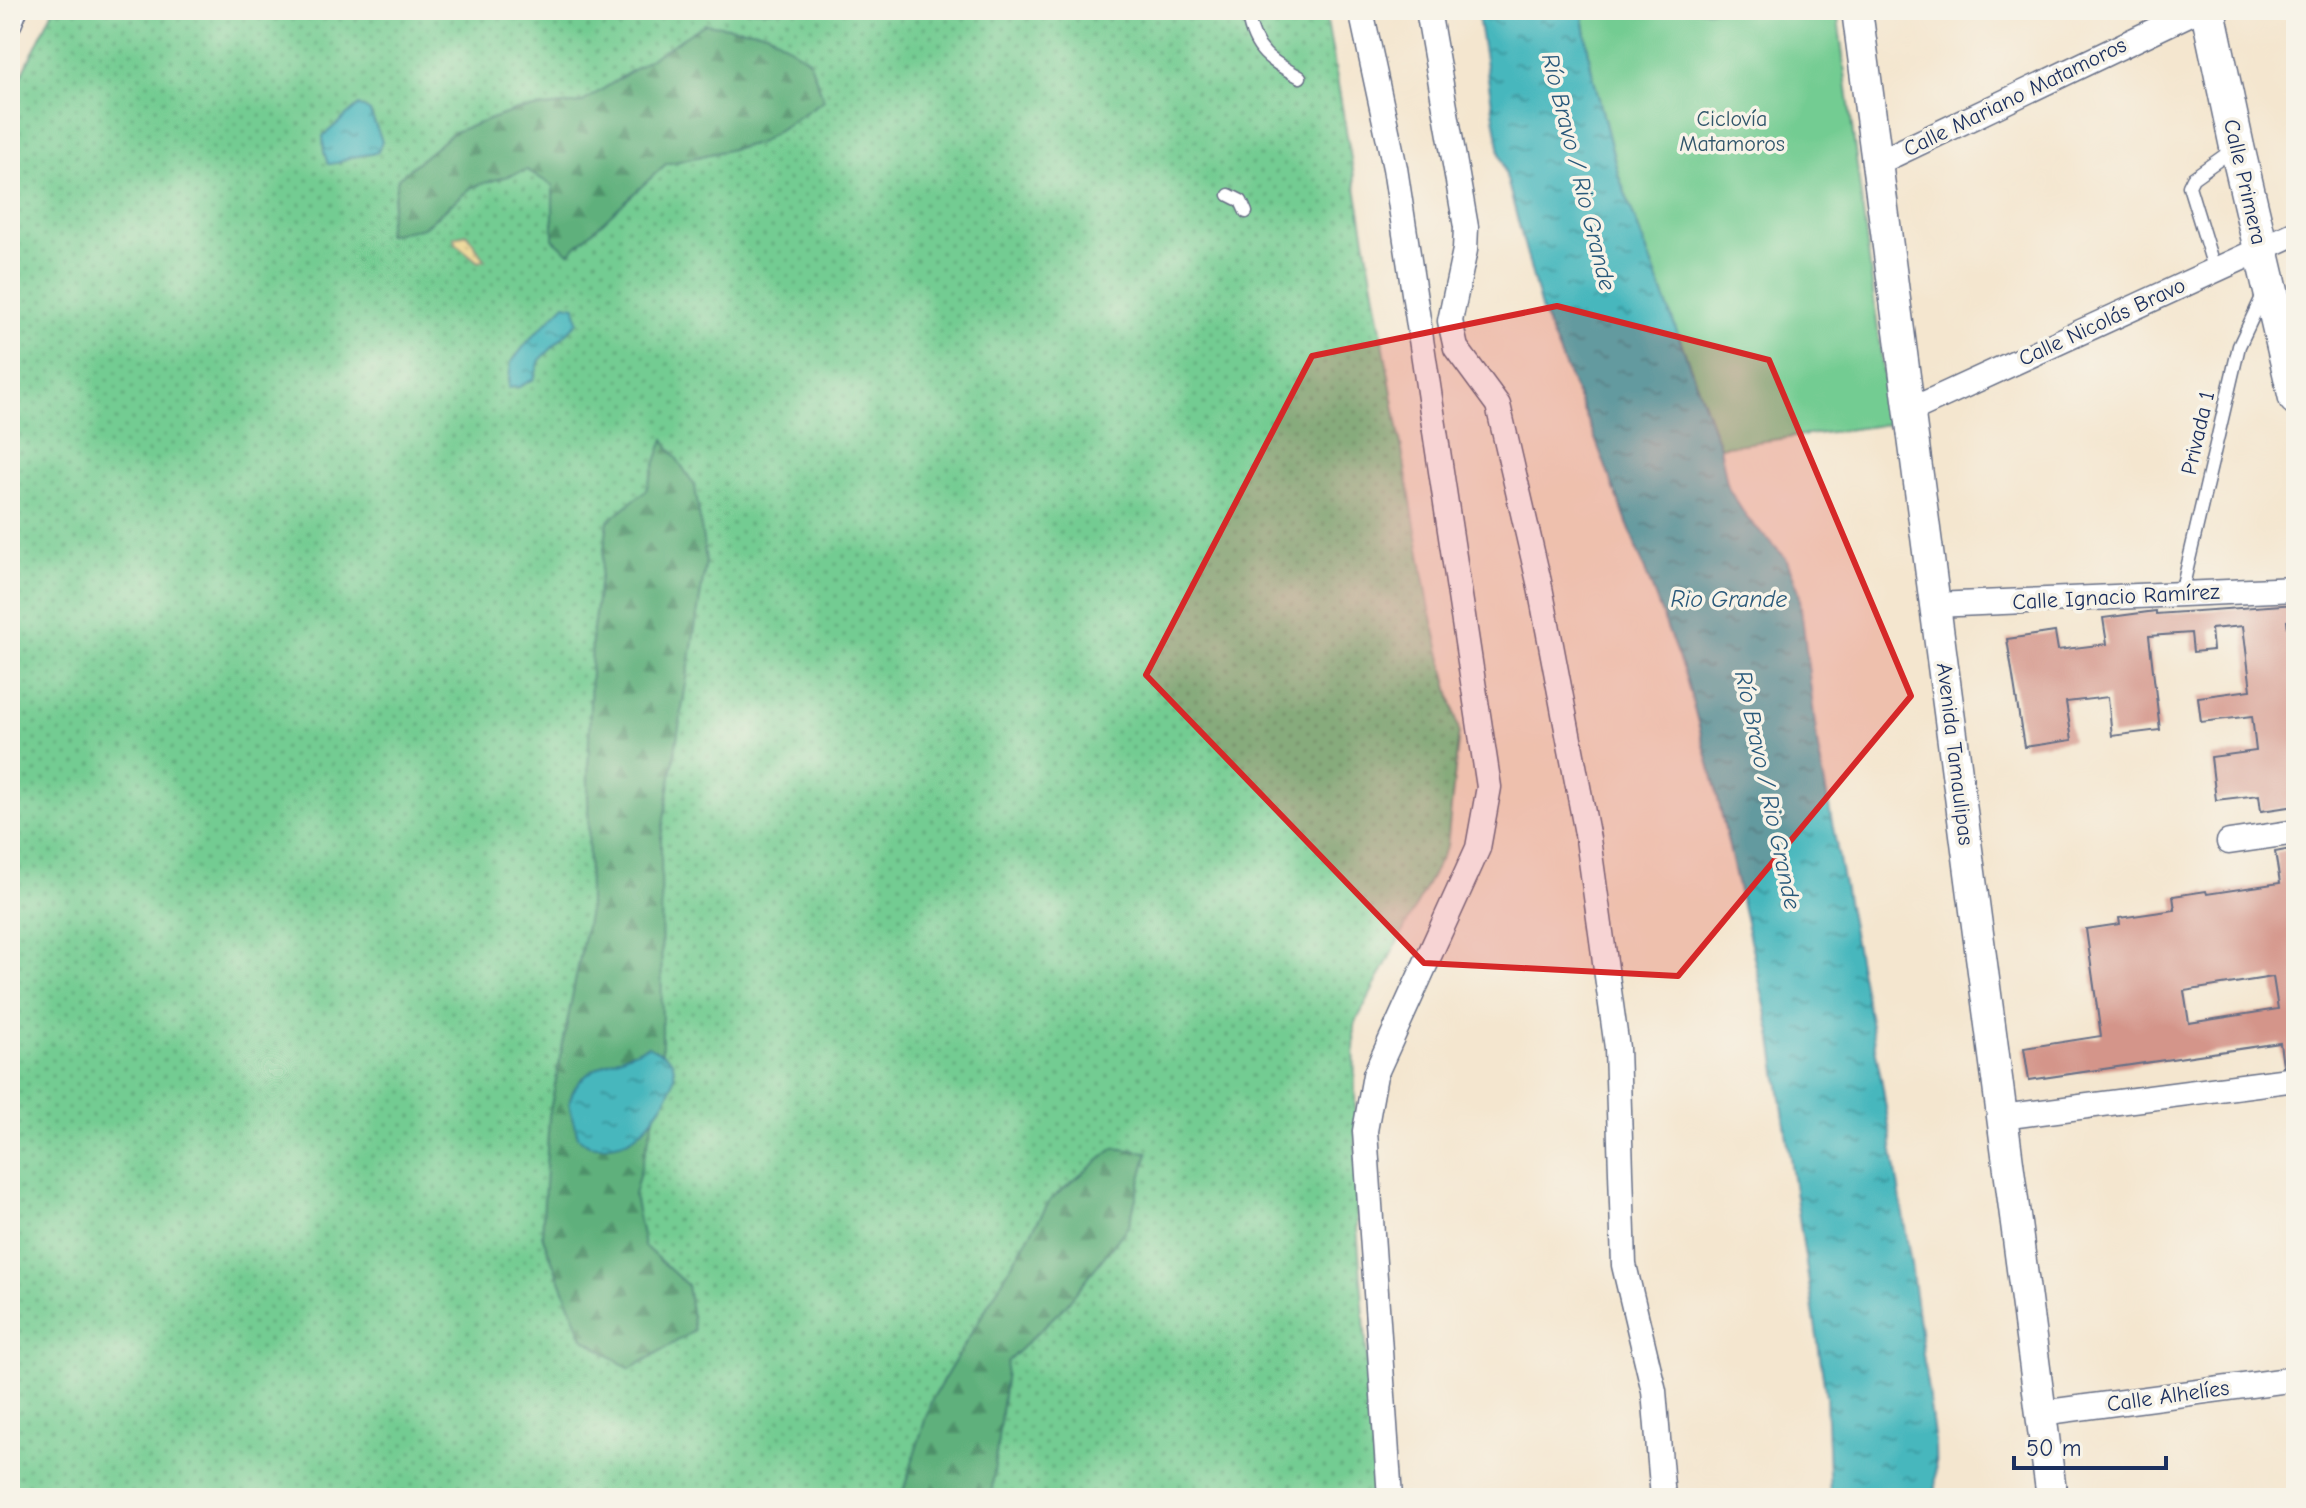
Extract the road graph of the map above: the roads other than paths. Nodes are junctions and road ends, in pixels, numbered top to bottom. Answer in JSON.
{"nodes":[{"id":1,"x":15,"y":10,"type":"edge"},
{"id":2,"x":1361,"y":10,"type":"edge"},
{"id":3,"x":1428,"y":10,"type":"edge"},
{"id":4,"x":1857,"y":10,"type":"edge"},
{"id":5,"x":2197,"y":10,"type":"edge"},
{"id":6,"x":2208,"y":10,"type":"edge"},
{"id":7,"x":1248,"y":16,"type":"dead end"},
{"id":8,"x":10,"y":22,"type":"edge"},
{"id":9,"x":1300,"y":77,"type":"dead end"},
{"id":10,"x":2237,"y":147,"type":"junction"},
{"id":11,"x":1877,"y":163,"type":"junction"},
{"id":12,"x":1229,"y":195,"type":"dead end"},
{"id":13,"x":1246,"y":212,"type":"dead end"},
{"id":14,"x":2296,"y":233,"type":"edge"},
{"id":15,"x":2260,"y":249,"type":"junction"},
{"id":16,"x":2215,"y":271,"type":"junction"},
{"id":17,"x":2268,"y":285,"type":"junction"},
{"id":18,"x":2296,"y":399,"type":"edge"},
{"id":19,"x":1909,"y":411,"type":"junction"},
{"id":20,"x":2296,"y":589,"type":"edge"},
{"id":21,"x":2181,"y":594,"type":"junction"},
{"id":22,"x":1935,"y":605,"type":"junction"},
{"id":23,"x":2296,"y":832,"type":"edge"},
{"id":24,"x":2229,"y":842,"type":"dead end"},
{"id":25,"x":2296,"y":1079,"type":"edge"},
{"id":26,"x":2002,"y":1117,"type":"junction"},
{"id":27,"x":2296,"y":1379,"type":"edge"},
{"id":28,"x":2041,"y":1413,"type":"junction"},
{"id":29,"x":1390,"y":1498,"type":"edge"},
{"id":30,"x":1663,"y":1498,"type":"edge"},
{"id":31,"x":2052,"y":1498,"type":"edge"}],
"edges":[{"from":1,"to":8,"type":"street"},
{"from":2,"to":29,"type":"street"},
{"from":3,"to":30,"type":"street"},
{"from":4,"to":11,"type":"street","name":"Avenida Tamaulipas"},
{"from":5,"to":11,"type":"street","name":"Calle Mariano Matamoros"},
{"from":6,"to":10,"type":"main road","name":"Calle Primera"},
{"from":7,"to":9,"type":"lane"},
{"from":10,"to":15,"type":"main road","name":"Calle Primera"},
{"from":10,"to":16,"type":"lane"},
{"from":11,"to":19,"type":"street","name":"Avenida Tamaulipas"},
{"from":12,"to":13,"type":"lane"},
{"from":14,"to":15,"type":"street","name":"Calle Nicolás Bravo"},
{"from":15,"to":16,"type":"street","name":"Calle Nicolás Bravo"},
{"from":15,"to":17,"type":"main road","name":"Calle Primera"},
{"from":16,"to":19,"type":"street","name":"Calle Nicolás Bravo"},
{"from":17,"to":18,"type":"main road","name":"Calle Primera"},
{"from":17,"to":21,"type":"lane","name":"Privada 1"},
{"from":19,"to":22,"type":"street","name":"Avenida Tamaulipas"},
{"from":20,"to":21,"type":"street","name":"Calle Ignacio Ramírez"},
{"from":21,"to":22,"type":"street","name":"Calle Ignacio Ramírez"},
{"from":22,"to":26,"type":"street","name":"Avenida Tamaulipas"},
{"from":23,"to":24,"type":"street"},
{"from":25,"to":26,"type":"street"},
{"from":26,"to":28,"type":"street","name":"Avenida Tamaulipas"},
{"from":27,"to":28,"type":"street","name":"Calle Alhelíes"},
{"from":28,"to":31,"type":"street","name":"Avenida Tamaulipas"}]}
